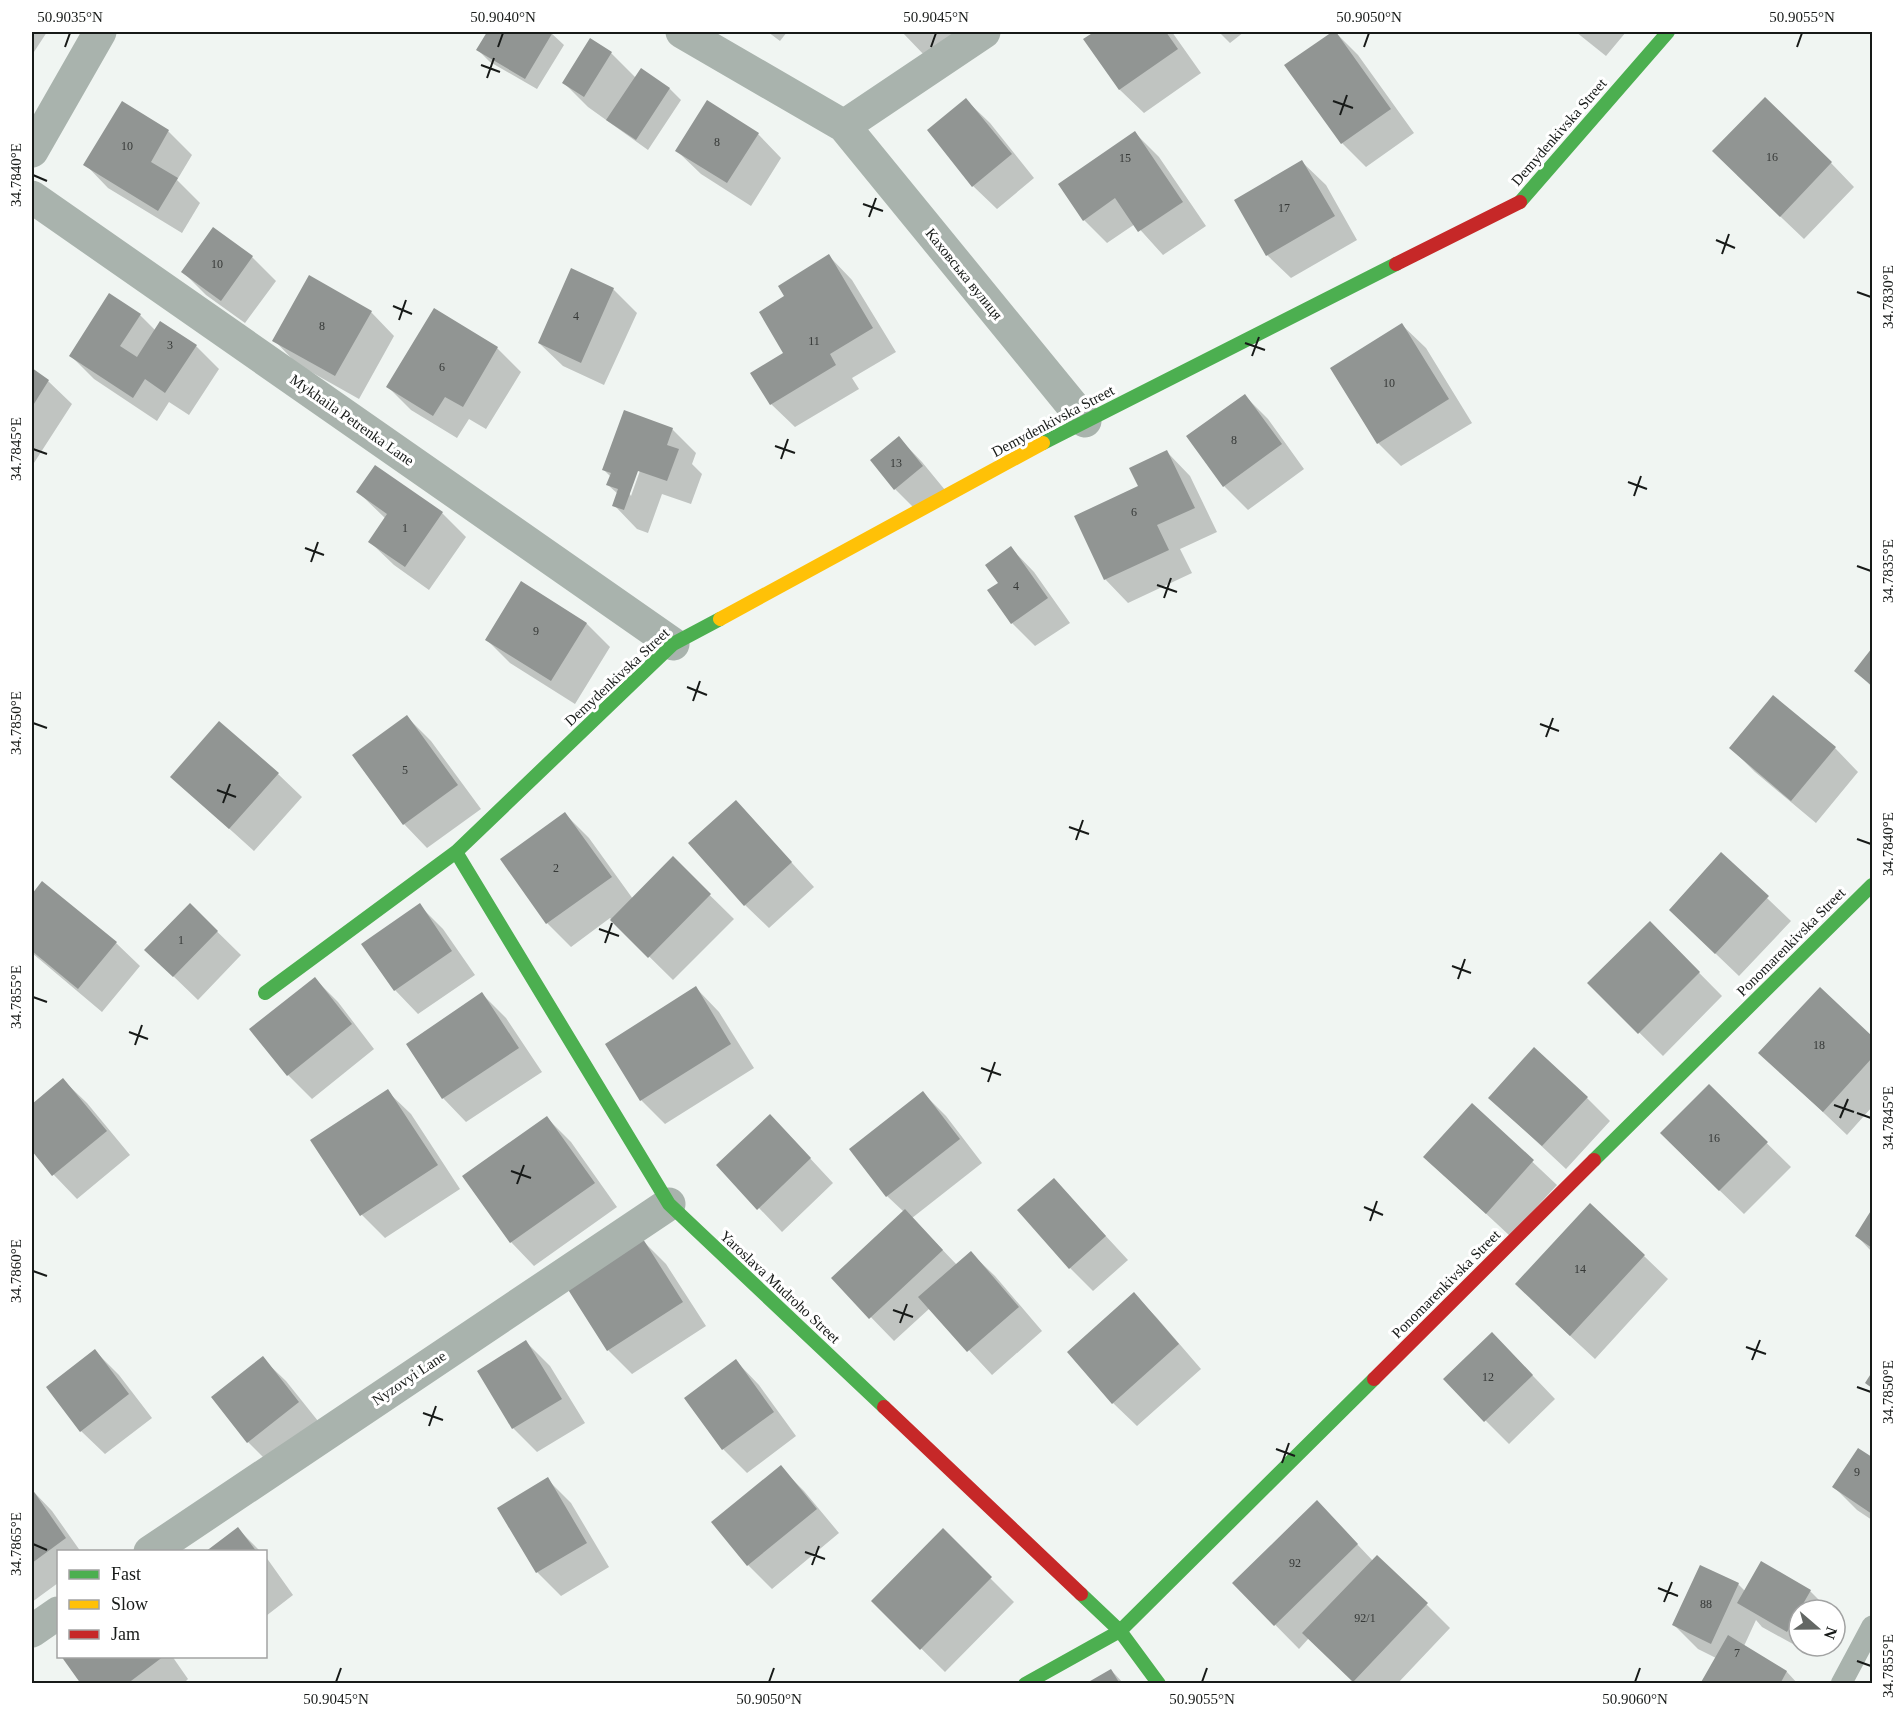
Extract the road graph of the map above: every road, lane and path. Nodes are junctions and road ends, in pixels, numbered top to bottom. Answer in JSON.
{"nodes":[{"id":1,"x":100,"y":32,"type":"edge"},
{"id":2,"x":682,"y":32,"type":"edge"},
{"id":3,"x":984,"y":32,"type":"edge"},
{"id":4,"x":1668,"y":32,"type":"edge"},
{"id":5,"x":844,"y":126,"type":"junction"},
{"id":6,"x":32,"y":151,"type":"edge"},
{"id":7,"x":32,"y":196,"type":"edge"},
{"id":8,"x":1085,"y":421,"type":"junction"},
{"id":9,"x":673,"y":645,"type":"junction"},
{"id":10,"x":456,"y":852,"type":"junction"},
{"id":11,"x":1872,"y":885,"type":"edge"},
{"id":12,"x":266,"y":993,"type":"dead end"},
{"id":13,"x":669,"y":1204,"type":"junction"},
{"id":14,"x":151,"y":1550,"type":"edge"},
{"id":15,"x":57,"y":1614,"type":"edge"},
{"id":16,"x":1872,"y":1626,"type":"edge"},
{"id":17,"x":32,"y":1631,"type":"edge"},
{"id":18,"x":1120,"y":1631,"type":"junction"},
{"id":19,"x":1026,"y":1683,"type":"edge"},
{"id":20,"x":1159,"y":1683,"type":"edge"},
{"id":21,"x":1841,"y":1683,"type":"edge"}],
"edges":[{"from":1,"to":6,"type":"street"},
{"from":2,"to":5,"type":"street","name":"Каховська вулиця"},
{"from":3,"to":5,"type":"street"},
{"from":4,"to":8,"type":"street","name":"Demydenkivska Street"},
{"from":5,"to":8,"type":"street","name":"Каховська вулиця"},
{"from":7,"to":9,"type":"street","name":"Mykhaila Petrenka Lane"},
{"from":8,"to":9,"type":"street","name":"Demydenkivska Street"},
{"from":9,"to":10,"type":"street","name":"Demydenkivska Street"},
{"from":10,"to":12,"type":"street","name":"Demydenkivska Street"},
{"from":10,"to":13,"type":"street","name":"Yaroslava Mudroho Street"},
{"from":11,"to":18,"type":"street","name":"Ponomarenkivska Street"},
{"from":13,"to":14,"type":"street","name":"Nyzovyi Lane"},
{"from":13,"to":18,"type":"street","name":"Yaroslava Mudroho Street"},
{"from":15,"to":17,"type":"street"},
{"from":16,"to":21,"type":"lane"},
{"from":18,"to":19,"type":"street","name":"Ponomarenkivska Street"},
{"from":18,"to":20,"type":"street","name":"Yaroslava Mudroho Street"}]}
